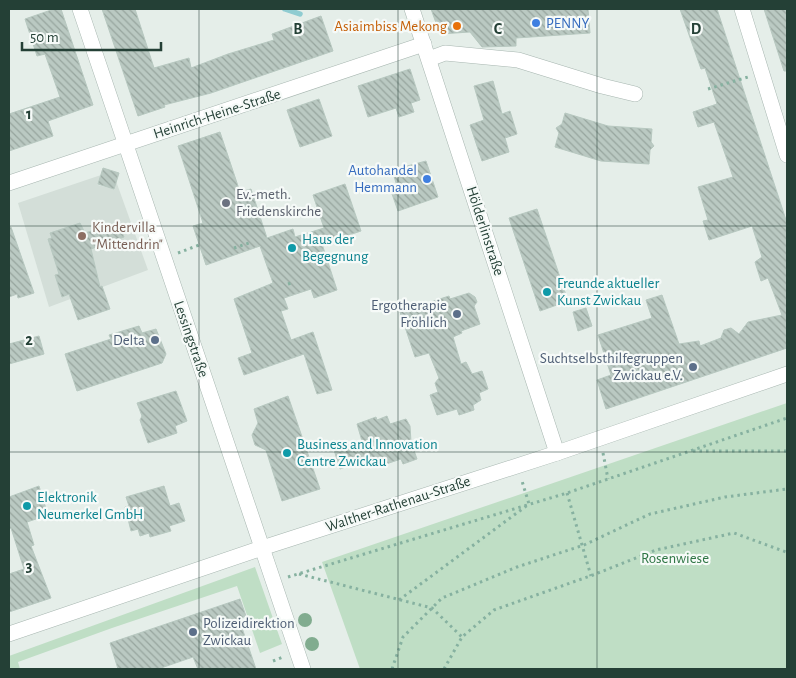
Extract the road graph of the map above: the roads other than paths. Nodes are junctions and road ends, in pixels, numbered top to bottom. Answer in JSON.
{"nodes":[{"id":1,"x":80,"y":9,"type":"edge"},
{"id":2,"x":412,"y":9,"type":"edge"},
{"id":3,"x":742,"y":9,"type":"edge"},
{"id":4,"x":424,"y":44,"type":"junction"},
{"id":5,"x":429,"y":59,"type":"junction"},
{"id":6,"x":635,"y":94,"type":"dead end"},
{"id":7,"x":125,"y":144,"type":"junction"},
{"id":8,"x":787,"y":156,"type":"edge"},
{"id":9,"x":9,"y":183,"type":"edge"},
{"id":10,"x":787,"y":374,"type":"edge"},
{"id":11,"x":557,"y":453,"type":"junction"},
{"id":12,"x":262,"y":548,"type":"junction"},
{"id":13,"x":9,"y":634,"type":"edge"},
{"id":14,"x":304,"y":669,"type":"edge"}],
"edges":[{"from":1,"to":7,"type":"street","name":"Lessingstraße"},
{"from":2,"to":4,"type":"street","name":"Hölderlinstraße"},
{"from":3,"to":8,"type":"street"},
{"from":4,"to":5,"type":"street","name":"Hölderlinstraße"},
{"from":4,"to":7,"type":"street","name":"Heinrich-Heine-Straße"},
{"from":5,"to":6,"type":"street"},
{"from":5,"to":11,"type":"street","name":"Hölderlinstraße"},
{"from":7,"to":9,"type":"street","name":"Heinrich-Heine-Straße"},
{"from":7,"to":12,"type":"street","name":"Lessingstraße"},
{"from":10,"to":11,"type":"street","name":"Walther-Rathenau-Straße"},
{"from":11,"to":12,"type":"street","name":"Walther-Rathenau-Straße"},
{"from":12,"to":13,"type":"street","name":"Walther-Rathenau-Straße"},
{"from":12,"to":14,"type":"street","name":"Lessingstraße"}]}
